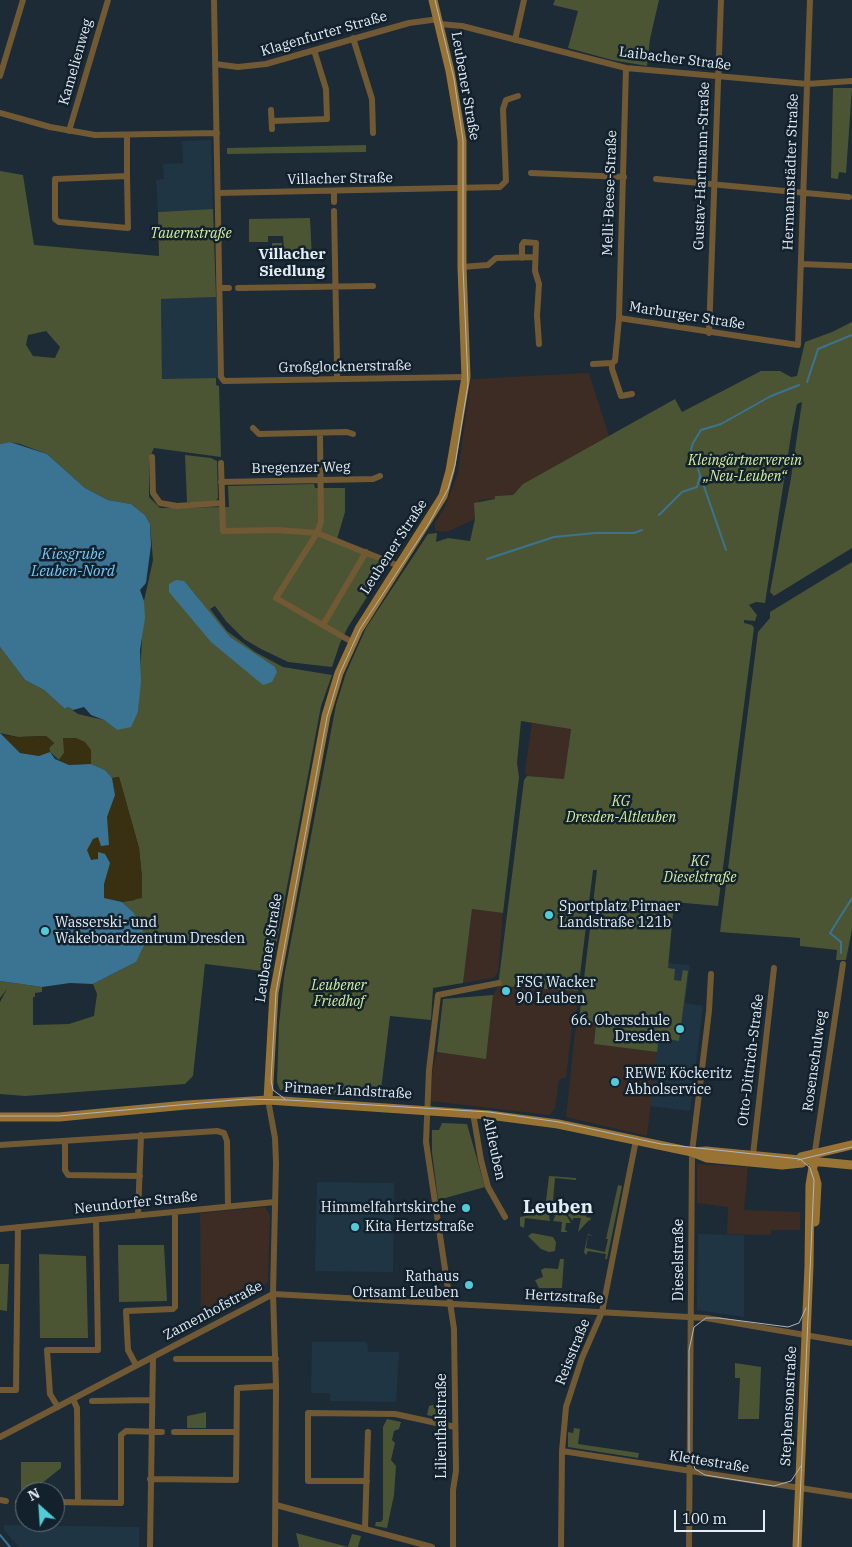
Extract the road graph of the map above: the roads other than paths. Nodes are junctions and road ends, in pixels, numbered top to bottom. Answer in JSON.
{"nodes":[{"id":1,"x":23,"y":0,"type":"edge"},
{"id":2,"x":108,"y":0,"type":"edge"},
{"id":3,"x":214,"y":0,"type":"edge"},
{"id":4,"x":433,"y":0,"type":"edge"},
{"id":5,"x":524,"y":0,"type":"edge"},
{"id":6,"x":721,"y":0,"type":"edge"},
{"id":7,"x":810,"y":0,"type":"edge"},
{"id":8,"x":440,"y":22,"type":"junction"},
{"id":9,"x":354,"y":38,"type":"junction"},
{"id":10,"x":515,"y":40,"type":"junction"},
{"id":11,"x":314,"y":50,"type":"junction"},
{"id":12,"x":214,"y":64,"type":"junction"},
{"id":13,"x":626,"y":68,"type":"junction"},
{"id":14,"x":0,"y":76,"type":"edge"},
{"id":15,"x":718,"y":78,"type":"junction"},
{"id":16,"x":852,"y":81,"type":"edge"},
{"id":17,"x":807,"y":84,"type":"junction"},
{"id":18,"x":518,"y":96,"type":"dead end"},
{"id":19,"x":271,"y":110,"type":"dead end"},
{"id":20,"x":0,"y":112,"type":"edge"},
{"id":21,"x":272,"y":121,"type":"junction"},
{"id":22,"x":272,"y":129,"type":"dead end"},
{"id":23,"x":69,"y":131,"type":"junction"},
{"id":24,"x":216,"y":133,"type":"junction"},
{"id":25,"x":373,"y":133,"type":"dead end"},
{"id":26,"x":127,"y":136,"type":"junction"},
{"id":27,"x":531,"y":173,"type":"dead end"},
{"id":28,"x":127,"y":176,"type":"junction"},
{"id":29,"x":624,"y":177,"type":"junction"},
{"id":30,"x":656,"y":179,"type":"dead end"},
{"id":31,"x":713,"y":184,"type":"junction"},
{"id":32,"x":462,"y":189,"type":"junction"},
{"id":33,"x":334,"y":192,"type":"junction"},
{"id":34,"x":218,"y":193,"type":"junction"},
{"id":35,"x":804,"y":194,"type":"junction"},
{"id":36,"x":849,"y":197,"type":"dead end"},
{"id":37,"x":334,"y":202,"type":"dead end"},
{"id":38,"x":334,"y":211,"type":"dead end"},
{"id":39,"x":535,"y":257,"type":"junction"},
{"id":40,"x":522,"y":258,"type":"junction"},
{"id":41,"x":801,"y":264,"type":"junction"},
{"id":42,"x":852,"y":266,"type":"edge"},
{"id":43,"x":462,"y":267,"type":"junction"},
{"id":44,"x":373,"y":286,"type":"dead end"},
{"id":45,"x":336,"y":287,"type":"junction"},
{"id":46,"x":220,"y":288,"type":"junction"},
{"id":47,"x":229,"y":288,"type":"dead end"},
{"id":48,"x":238,"y":288,"type":"dead end"},
{"id":49,"x":619,"y":318,"type":"junction"},
{"id":50,"x":708,"y":333,"type":"junction"},
{"id":51,"x":539,"y":344,"type":"dead end"},
{"id":52,"x":798,"y":345,"type":"joint"},
{"id":53,"x":337,"y":363,"type":"dead end"},
{"id":54,"x":612,"y":363,"type":"junction"},
{"id":55,"x":593,"y":364,"type":"dead end"},
{"id":56,"x":337,"y":372,"type":"dead end"},
{"id":57,"x":466,"y":377,"type":"junction"},
{"id":58,"x":337,"y":380,"type":"junction"},
{"id":59,"x":632,"y":394,"type":"dead end"},
{"id":60,"x":254,"y":428,"type":"dead end"},
{"id":61,"x":320,"y":433,"type":"junction"},
{"id":62,"x":353,"y":434,"type":"dead end"},
{"id":63,"x":152,"y":457,"type":"dead end"},
{"id":64,"x":221,"y":463,"type":"dead end"},
{"id":65,"x":380,"y":476,"type":"dead end"},
{"id":66,"x":320,"y":480,"type":"junction"},
{"id":67,"x":221,"y":482,"type":"junction"},
{"id":68,"x":222,"y":503,"type":"junction"},
{"id":69,"x":317,"y":534,"type":"junction"},
{"id":70,"x":366,"y":552,"type":"junction"},
{"id":71,"x":399,"y":566,"type":"junction"},
{"id":72,"x":323,"y":625,"type":"junction"},
{"id":73,"x":352,"y":642,"type":"junction"},
{"id":74,"x":843,"y":964,"type":"dead end"},
{"id":75,"x":774,"y":968,"type":"dead end"},
{"id":76,"x":711,"y":974,"type":"dead end"},
{"id":77,"x":499,"y":983,"type":"dead end"},
{"id":78,"x":268,"y":1100,"type":"junction"},
{"id":79,"x":427,"y":1110,"type":"junction"},
{"id":80,"x":473,"y":1113,"type":"junction"},
{"id":81,"x":0,"y":1117,"type":"edge"},
{"id":82,"x":141,"y":1135,"type":"junction"},
{"id":83,"x":636,"y":1140,"type":"junction"},
{"id":84,"x":65,"y":1142,"type":"junction"},
{"id":85,"x":0,"y":1145,"type":"edge"},
{"id":86,"x":852,"y":1145,"type":"edge"},
{"id":87,"x":692,"y":1152,"type":"junction"},
{"id":88,"x":753,"y":1155,"type":"junction"},
{"id":89,"x":814,"y":1158,"type":"junction"},
{"id":90,"x":852,"y":1164,"type":"edge"},
{"id":91,"x":140,"y":1176,"type":"junction"},
{"id":92,"x":275,"y":1202,"type":"junction"},
{"id":93,"x":228,"y":1205,"type":"junction"},
{"id":94,"x":175,"y":1212,"type":"junction"},
{"id":95,"x":138,"y":1216,"type":"junction"},
{"id":96,"x":505,"y":1216,"type":"dead end"},
{"id":97,"x":96,"y":1220,"type":"junction"},
{"id":98,"x":18,"y":1227,"type":"junction"},
{"id":99,"x":0,"y":1229,"type":"edge"},
{"id":100,"x":273,"y":1294,"type":"junction"},
{"id":101,"x":450,"y":1304,"type":"junction"},
{"id":102,"x":602,"y":1312,"type":"junction"},
{"id":103,"x":692,"y":1317,"type":"junction"},
{"id":104,"x":807,"y":1336,"type":"junction"},
{"id":105,"x":852,"y":1342,"type":"edge"},
{"id":106,"x":152,"y":1357,"type":"junction"},
{"id":107,"x":176,"y":1359,"type":"dead end"},
{"id":108,"x":276,"y":1359,"type":"junction"},
{"id":109,"x":136,"y":1365,"type":"junction"},
{"id":110,"x":276,"y":1386,"type":"junction"},
{"id":111,"x":0,"y":1390,"type":"edge"},
{"id":112,"x":73,"y":1399,"type":"junction"},
{"id":113,"x":92,"y":1400,"type":"dead end"},
{"id":114,"x":152,"y":1400,"type":"junction"},
{"id":115,"x":58,"y":1407,"type":"junction"},
{"id":116,"x":455,"y":1427,"type":"junction"},
{"id":117,"x":151,"y":1432,"type":"junction"},
{"id":118,"x":162,"y":1432,"type":"dead end"},
{"id":119,"x":174,"y":1432,"type":"dead end"},
{"id":120,"x":236,"y":1432,"type":"junction"},
{"id":121,"x":368,"y":1432,"type":"dead end"},
{"id":122,"x":0,"y":1438,"type":"edge"},
{"id":123,"x":562,"y":1451,"type":"junction"},
{"id":124,"x":690,"y":1472,"type":"junction"},
{"id":125,"x":150,"y":1479,"type":"junction"},
{"id":126,"x":367,"y":1481,"type":"junction"},
{"id":127,"x":799,"y":1489,"type":"junction"},
{"id":128,"x":852,"y":1496,"type":"edge"},
{"id":129,"x":65,"y":1502,"type":"edge"},
{"id":130,"x":78,"y":1502,"type":"junction"},
{"id":131,"x":276,"y":1505,"type":"junction"},
{"id":132,"x":365,"y":1528,"type":"junction"},
{"id":133,"x":150,"y":1547,"type":"edge"},
{"id":134,"x":275,"y":1547,"type":"edge"},
{"id":135,"x":432,"y":1547,"type":"edge"},
{"id":136,"x":453,"y":1547,"type":"edge"},
{"id":137,"x":561,"y":1547,"type":"edge"},
{"id":138,"x":689,"y":1547,"type":"edge"},
{"id":139,"x":796,"y":1547,"type":"edge"}],
"edges":[{"from":1,"to":14,"type":"street"},
{"from":2,"to":23,"type":"street","name":"Kamelienweg"},
{"from":3,"to":12,"type":"street"},
{"from":4,"to":8,"type":"street","name":"Leubener Straße"},
{"from":5,"to":10,"type":"street"},
{"from":6,"to":15,"type":"street","name":"Gustav-Hartmann-Straße"},
{"from":7,"to":17,"type":"street","name":"Hermannstädter Straße"},
{"from":8,"to":9,"type":"street","name":"Klagenfurter Straße"},
{"from":8,"to":10,"type":"street","name":"Laibacher Straße"},
{"from":8,"to":32,"type":"street","name":"Leubener Straße"},
{"from":9,"to":11,"type":"street","name":"Klagenfurter Straße"},
{"from":9,"to":25,"type":"street"},
{"from":10,"to":13,"type":"street","name":"Laibacher Straße"},
{"from":11,"to":12,"type":"street","name":"Klagenfurter Straße"},
{"from":11,"to":21,"type":"street"},
{"from":12,"to":24,"type":"street"},
{"from":13,"to":15,"type":"street","name":"Laibacher Straße"},
{"from":13,"to":29,"type":"street","name":"Melli-Beese-Straße"},
{"from":15,"to":17,"type":"street","name":"Laibacher Straße"},
{"from":15,"to":31,"type":"street","name":"Gustav-Hartmann-Straße"},
{"from":16,"to":17,"type":"street","name":"Laibacher Straße"},
{"from":17,"to":35,"type":"street","name":"Hermannstädter Straße"},
{"from":18,"to":32,"type":"street","name":"Villacher Straße"},
{"from":19,"to":21,"type":"street"},
{"from":20,"to":23,"type":"street"},
{"from":21,"to":22,"type":"street"},
{"from":23,"to":26,"type":"street"},
{"from":24,"to":26,"type":"street"},
{"from":24,"to":34,"type":"street"},
{"from":26,"to":28,"type":"street"},
{"from":27,"to":29,"type":"street"},
{"from":28,"to":28,"type":"street"},
{"from":29,"to":49,"type":"street","name":"Melli-Beese-Straße"},
{"from":30,"to":31,"type":"street"},
{"from":31,"to":35,"type":"street"},
{"from":31,"to":50,"type":"street","name":"Gustav-Hartmann-Straße"},
{"from":32,"to":33,"type":"street","name":"Villacher Straße"},
{"from":32,"to":43,"type":"street","name":"Leubener Straße"},
{"from":33,"to":34,"type":"street","name":"Villacher Straße"},
{"from":33,"to":37,"type":"street"},
{"from":34,"to":46,"type":"street"},
{"from":35,"to":36,"type":"street"},
{"from":35,"to":41,"type":"street","name":"Hermannstädter Straße"},
{"from":38,"to":45,"type":"street"},
{"from":39,"to":40,"type":"street"},
{"from":39,"to":40,"type":"street"},
{"from":39,"to":51,"type":"street"},
{"from":40,"to":43,"type":"street"},
{"from":41,"to":42,"type":"street"},
{"from":41,"to":52,"type":"street","name":"Hermannstädter Straße"},
{"from":43,"to":57,"type":"street","name":"Leubener Straße"},
{"from":44,"to":45,"type":"street"},
{"from":45,"to":48,"type":"street"},
{"from":45,"to":53,"type":"street"},
{"from":46,"to":47,"type":"street"},
{"from":46,"to":58,"type":"street","name":"Großglocknerstraße"},
{"from":49,"to":50,"type":"street","name":"Marburger Straße"},
{"from":49,"to":54,"type":"street","name":"Marburger Straße"},
{"from":50,"to":52,"type":"street","name":"Marburger Straße"},
{"from":54,"to":55,"type":"street"},
{"from":54,"to":59,"type":"street","name":"Marburger Straße"},
{"from":56,"to":58,"type":"street"},
{"from":57,"to":58,"type":"street","name":"Großglocknerstraße"},
{"from":57,"to":71,"type":"street","name":"Leubener Straße"},
{"from":60,"to":61,"type":"street"},
{"from":61,"to":62,"type":"street"},
{"from":61,"to":66,"type":"street"},
{"from":63,"to":68,"type":"street"},
{"from":64,"to":67,"type":"street"},
{"from":65,"to":66,"type":"street","name":"Bregenzer Weg"},
{"from":66,"to":67,"type":"street","name":"Bregenzer Weg"},
{"from":66,"to":69,"type":"street"},
{"from":67,"to":68,"type":"street"},
{"from":68,"to":69,"type":"street"},
{"from":69,"to":70,"type":"street"},
{"from":69,"to":72,"type":"street"},
{"from":70,"to":71,"type":"street"},
{"from":70,"to":72,"type":"street"},
{"from":71,"to":73,"type":"street","name":"Leubener Straße"},
{"from":72,"to":73,"type":"street"},
{"from":73,"to":78,"type":"street","name":"Leubener Straße"},
{"from":74,"to":89,"type":"street","name":"Rosenschulweg"},
{"from":75,"to":88,"type":"street","name":"Otto-Dittrich-Straße"},
{"from":76,"to":87,"type":"street","name":"Dieselstraße"},
{"from":77,"to":79,"type":"street"},
{"from":78,"to":79,"type":"street","name":"Pirnaer Landstraße"},
{"from":78,"to":81,"type":"street","name":"Pirnaer Landstraße"},
{"from":78,"to":92,"type":"street","name":"Zamenhofstraße"},
{"from":79,"to":80,"type":"street","name":"Pirnaer Landstraße"},
{"from":79,"to":101,"type":"street"},
{"from":80,"to":83,"type":"street","name":"Pirnaer Landstraße"},
{"from":80,"to":96,"type":"street","name":"Altleuben"},
{"from":82,"to":84,"type":"street"},
{"from":82,"to":91,"type":"street"},
{"from":82,"to":93,"type":"street"},
{"from":83,"to":87,"type":"street","name":"Pirnaer Landstraße"},
{"from":83,"to":102,"type":"street","name":"Reisstraße"},
{"from":84,"to":85,"type":"street"},
{"from":84,"to":91,"type":"street"},
{"from":86,"to":89,"type":"street"},
{"from":87,"to":88,"type":"street","name":"Pirnaer Landstraße"},
{"from":87,"to":89,"type":"street","name":"Pirnaer Landstraße"},
{"from":87,"to":103,"type":"street","name":"Dieselstraße"},
{"from":88,"to":89,"type":"street","name":"Pirnaer Landstraße"},
{"from":89,"to":90,"type":"street","name":"Pirnaer Landstraße"},
{"from":89,"to":104,"type":"street","name":"Stephensonstraße"},
{"from":91,"to":95,"type":"street"},
{"from":92,"to":93,"type":"street","name":"Neundorfer Straße"},
{"from":92,"to":100,"type":"street","name":"Zamenhofstraße"},
{"from":93,"to":94,"type":"street","name":"Neundorfer Straße"},
{"from":94,"to":95,"type":"street","name":"Neundorfer Straße"},
{"from":94,"to":109,"type":"street"},
{"from":95,"to":97,"type":"street","name":"Neundorfer Straße"},
{"from":97,"to":98,"type":"street","name":"Neundorfer Straße"},
{"from":97,"to":115,"type":"street"},
{"from":98,"to":99,"type":"street","name":"Neundorfer Straße"},
{"from":98,"to":111,"type":"street"},
{"from":100,"to":101,"type":"street","name":"Hertzstraße"},
{"from":100,"to":106,"type":"street","name":"Zamenhofstraße"},
{"from":100,"to":108,"type":"street"},
{"from":101,"to":102,"type":"street","name":"Hertzstraße"},
{"from":101,"to":116,"type":"street","name":"Lilienthalstraße"},
{"from":102,"to":103,"type":"street","name":"Hertzstraße"},
{"from":102,"to":123,"type":"street","name":"Reisstraße"},
{"from":103,"to":104,"type":"street","name":"Hertzstraße"},
{"from":103,"to":124,"type":"street","name":"Dieselstraße"},
{"from":104,"to":105,"type":"street","name":"Hertzstraße"},
{"from":104,"to":127,"type":"street","name":"Stephensonstraße"},
{"from":106,"to":109,"type":"street","name":"Zamenhofstraße"},
{"from":106,"to":114,"type":"street"},
{"from":107,"to":108,"type":"street","name":"Zamenhofstraße"},
{"from":108,"to":110,"type":"street"},
{"from":109,"to":112,"type":"street","name":"Zamenhofstraße"},
{"from":110,"to":120,"type":"street"},
{"from":110,"to":131,"type":"street"},
{"from":112,"to":115,"type":"street","name":"Zamenhofstraße"},
{"from":112,"to":130,"type":"street"},
{"from":113,"to":114,"type":"street"},
{"from":114,"to":117,"type":"street"},
{"from":115,"to":122,"type":"street","name":"Zamenhofstraße"},
{"from":116,"to":126,"type":"street"},
{"from":116,"to":136,"type":"street","name":"Lilienthalstraße"},
{"from":117,"to":118,"type":"street"},
{"from":117,"to":125,"type":"street"},
{"from":117,"to":130,"type":"street"},
{"from":119,"to":120,"type":"street"},
{"from":120,"to":125,"type":"street"},
{"from":121,"to":126,"type":"street"},
{"from":123,"to":124,"type":"street","name":"Klettestraße"},
{"from":123,"to":137,"type":"street","name":"Reisstraße"},
{"from":124,"to":127,"type":"street","name":"Klettestraße"},
{"from":124,"to":138,"type":"street","name":"Dieselstraße"},
{"from":125,"to":133,"type":"street"},
{"from":126,"to":132,"type":"street"},
{"from":127,"to":128,"type":"street","name":"Klettestraße"},
{"from":127,"to":139,"type":"street","name":"Stephensonstraße"},
{"from":129,"to":130,"type":"street"},
{"from":131,"to":132,"type":"street"},
{"from":131,"to":134,"type":"street"},
{"from":132,"to":135,"type":"street"}]}
